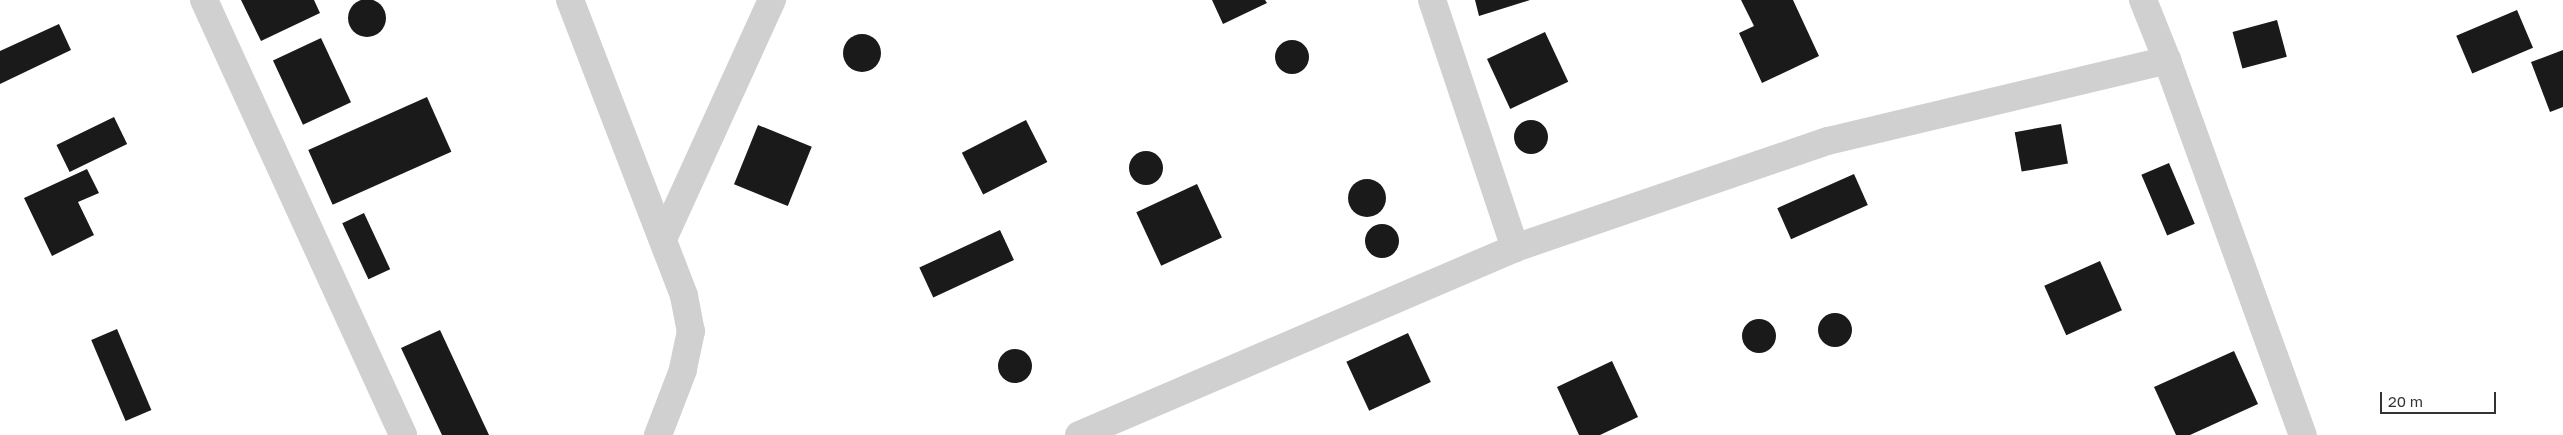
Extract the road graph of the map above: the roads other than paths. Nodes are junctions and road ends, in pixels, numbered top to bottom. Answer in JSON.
{"nodes":[{"id":1,"x":204,"y":0,"type":"edge"},
{"id":2,"x":570,"y":0,"type":"edge"},
{"id":3,"x":772,"y":0,"type":"edge"},
{"id":4,"x":1432,"y":0,"type":"edge"},
{"id":5,"x":2143,"y":0,"type":"edge"},
{"id":6,"x":2167,"y":60,"type":"junction"},
{"id":7,"x":663,"y":239,"type":"junction"},
{"id":8,"x":1515,"y":248,"type":"junction"},
{"id":9,"x":403,"y":435,"type":"edge"},
{"id":10,"x":658,"y":435,"type":"edge"},
{"id":11,"x":1079,"y":435,"type":"edge"},
{"id":12,"x":2303,"y":435,"type":"edge"}],
"edges":[{"from":1,"to":9,"type":"street"},
{"from":2,"to":7,"type":"street"},
{"from":3,"to":7,"type":"street"},
{"from":4,"to":8,"type":"street"},
{"from":5,"to":6,"type":"street"},
{"from":6,"to":8,"type":"street"},
{"from":6,"to":12,"type":"street"},
{"from":7,"to":10,"type":"street"},
{"from":8,"to":11,"type":"street"}]}
